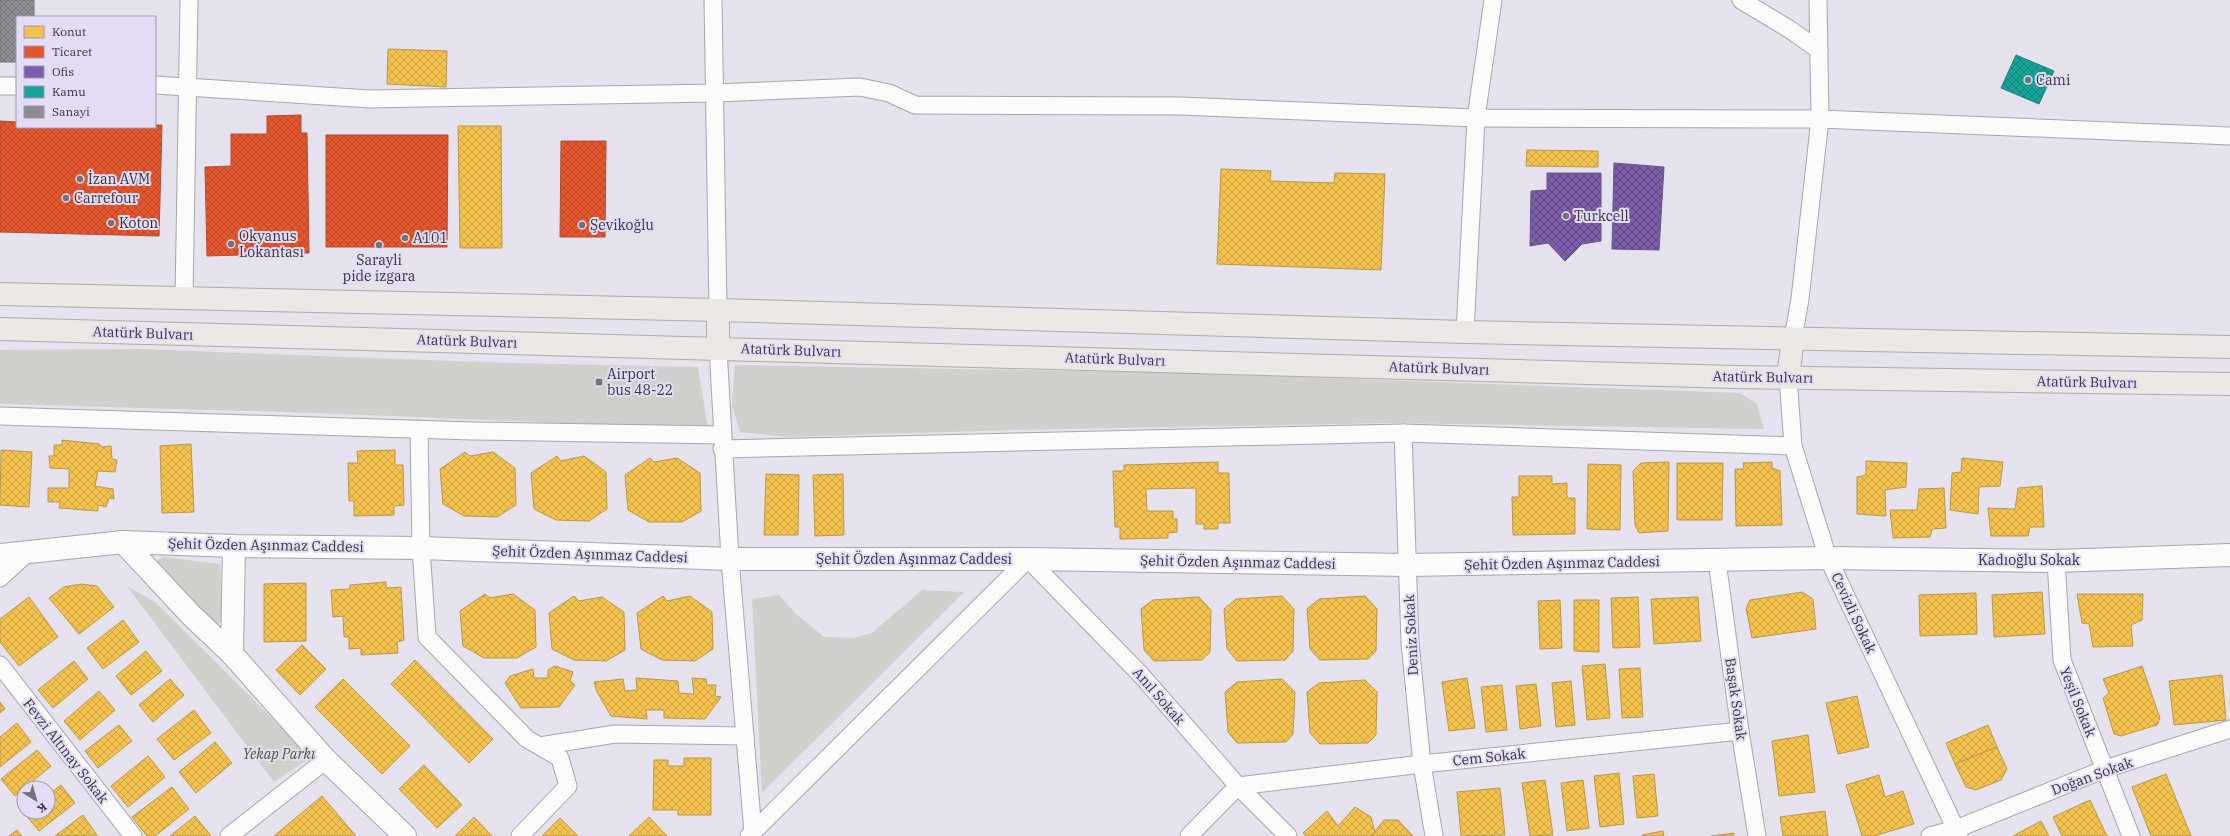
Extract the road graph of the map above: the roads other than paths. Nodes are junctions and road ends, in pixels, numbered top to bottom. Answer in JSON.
{"nodes":[{"id":1,"x":189,"y":0,"type":"edge"},
{"id":2,"x":713,"y":0,"type":"edge"},
{"id":3,"x":1492,"y":0,"type":"edge"},
{"id":4,"x":1741,"y":0,"type":"edge"},
{"id":5,"x":1818,"y":0,"type":"edge"},
{"id":6,"x":1818,"y":50,"type":"junction"},
{"id":7,"x":156,"y":85,"type":"edge"},
{"id":8,"x":0,"y":86,"type":"edge"},
{"id":9,"x":16,"y":86,"type":"edge"},
{"id":10,"x":188,"y":86,"type":"junction"},
{"id":11,"x":715,"y":93,"type":"junction"},
{"id":12,"x":1476,"y":118,"type":"junction"},
{"id":13,"x":1820,"y":119,"type":"junction"},
{"id":14,"x":2230,"y":136,"type":"edge"},
{"id":15,"x":0,"y":294,"type":"edge"},
{"id":16,"x":184,"y":299,"type":"junction"},
{"id":17,"x":718,"y":310,"type":"junction"},
{"id":18,"x":0,"y":329,"type":"edge"},
{"id":19,"x":1465,"y":332,"type":"junction"},
{"id":20,"x":1793,"y":339,"type":"junction"},
{"id":21,"x":2230,"y":347,"type":"edge"},
{"id":22,"x":718,"y":348,"type":"junction"},
{"id":23,"x":1788,"y":377,"type":"junction"},
{"id":24,"x":2230,"y":384,"type":"edge"},
{"id":25,"x":0,"y":416,"type":"edge"},
{"id":26,"x":419,"y":430,"type":"junction"},
{"id":27,"x":1404,"y":433,"type":"junction"},
{"id":28,"x":722,"y":442,"type":"junction"},
{"id":29,"x":1793,"y":446,"type":"junction"},
{"id":30,"x":123,"y":542,"type":"junction"},
{"id":31,"x":234,"y":546,"type":"junction"},
{"id":32,"x":421,"y":548,"type":"junction"},
{"id":33,"x":29,"y":551,"type":"junction"},
{"id":34,"x":0,"y":555,"type":"edge"},
{"id":35,"x":2230,"y":555,"type":"edge"},
{"id":36,"x":1828,"y":558,"type":"junction"},
{"id":37,"x":730,"y":559,"type":"junction"},
{"id":38,"x":1028,"y":559,"type":"junction"},
{"id":39,"x":1717,"y":561,"type":"junction"},
{"id":40,"x":2056,"y":561,"type":"junction"},
{"id":41,"x":1408,"y":565,"type":"junction"},
{"id":42,"x":0,"y":578,"type":"edge"},
{"id":43,"x":232,"y":654,"type":"junction"},
{"id":44,"x":0,"y":665,"type":"edge"},
{"id":45,"x":2230,"y":729,"type":"edge"},
{"id":46,"x":1740,"y":731,"type":"junction"},
{"id":47,"x":745,"y":736,"type":"junction"},
{"id":48,"x":540,"y":746,"type":"junction"},
{"id":49,"x":326,"y":760,"type":"junction"},
{"id":50,"x":1422,"y":764,"type":"junction"},
{"id":51,"x":2105,"y":769,"type":"junction"},
{"id":52,"x":1238,"y":786,"type":"junction"},
{"id":53,"x":1958,"y":832,"type":"edge"},
{"id":54,"x":750,"y":834,"type":"edge"},
{"id":55,"x":133,"y":836,"type":"edge"},
{"id":56,"x":229,"y":836,"type":"edge"},
{"id":57,"x":405,"y":836,"type":"edge"},
{"id":58,"x":520,"y":836,"type":"edge"},
{"id":59,"x":1189,"y":836,"type":"edge"},
{"id":60,"x":1288,"y":836,"type":"edge"},
{"id":61,"x":1434,"y":836,"type":"edge"},
{"id":62,"x":1757,"y":836,"type":"edge"},
{"id":63,"x":1930,"y":836,"type":"edge"},
{"id":64,"x":2131,"y":836,"type":"edge"}],
"edges":[{"from":1,"to":10,"type":"street"},
{"from":2,"to":11,"type":"street"},
{"from":3,"to":12,"type":"street"},
{"from":4,"to":6,"type":"street"},
{"from":5,"to":6,"type":"street"},
{"from":6,"to":13,"type":"street"},
{"from":7,"to":10,"type":"street"},
{"from":8,"to":9,"type":"street"},
{"from":10,"to":11,"type":"street"},
{"from":10,"to":16,"type":"street"},
{"from":11,"to":12,"type":"street"},
{"from":11,"to":17,"type":"street"},
{"from":12,"to":13,"type":"street"},
{"from":12,"to":19,"type":"street"},
{"from":13,"to":14,"type":"street"},
{"from":13,"to":20,"type":"street"},
{"from":15,"to":16,"type":"main road"},
{"from":16,"to":17,"type":"main road"},
{"from":17,"to":19,"type":"main road"},
{"from":17,"to":22,"type":"main road"},
{"from":18,"to":22,"type":"main road","name":"Atatürk Bulvarı"},
{"from":19,"to":20,"type":"main road"},
{"from":20,"to":21,"type":"main road"},
{"from":20,"to":23,"type":"main road"},
{"from":22,"to":23,"type":"main road","name":"Atatürk Bulvarı"},
{"from":22,"to":28,"type":"street"},
{"from":23,"to":24,"type":"main road","name":"Atatürk Bulvarı"},
{"from":23,"to":29,"type":"street","name":"Cevizli Sokak"},
{"from":25,"to":26,"type":"street"},
{"from":26,"to":28,"type":"street"},
{"from":26,"to":32,"type":"street"},
{"from":27,"to":28,"type":"street"},
{"from":27,"to":29,"type":"street"},
{"from":27,"to":41,"type":"street","name":"Deniz Sokak"},
{"from":28,"to":37,"type":"street"},
{"from":29,"to":36,"type":"street","name":"Cevizli Sokak"},
{"from":30,"to":31,"type":"street","name":"Şehit Özden Aşınmaz Caddesi"},
{"from":30,"to":33,"type":"street","name":"Şehit Özden Aşınmaz Caddesi"},
{"from":30,"to":43,"type":"street"},
{"from":31,"to":32,"type":"street","name":"Şehit Özden Aşınmaz Caddesi"},
{"from":31,"to":43,"type":"street"},
{"from":32,"to":37,"type":"street","name":"Şehit Özden Aşınmaz Caddesi"},
{"from":32,"to":48,"type":"street"},
{"from":33,"to":34,"type":"street","name":"Şehit Özden Aşınmaz Caddesi"},
{"from":33,"to":42,"type":"street"},
{"from":35,"to":40,"type":"street","name":"Kadıoğlu Sokak"},
{"from":36,"to":39,"type":"street","name":"Şehit Özden Aşınmaz Caddesi"},
{"from":36,"to":40,"type":"street","name":"Kadıoğlu Sokak"},
{"from":36,"to":53,"type":"street","name":"Cevizli Sokak"},
{"from":37,"to":38,"type":"street","name":"Şehit Özden Aşınmaz Caddesi"},
{"from":37,"to":47,"type":"street"},
{"from":38,"to":41,"type":"street","name":"Şehit Özden Aşınmaz Caddesi"},
{"from":38,"to":52,"type":"street","name":"Anıl Sokak"},
{"from":38,"to":54,"type":"street"},
{"from":39,"to":41,"type":"street","name":"Şehit Özden Aşınmaz Caddesi"},
{"from":39,"to":46,"type":"street","name":"Başak Sokak"},
{"from":40,"to":51,"type":"street","name":"Yeşil Sokak"},
{"from":41,"to":50,"type":"street","name":"Deniz Sokak"},
{"from":43,"to":49,"type":"street"},
{"from":44,"to":55,"type":"street","name":"Fevzi Altınay Sokak"},
{"from":45,"to":51,"type":"street","name":"Doğan Sokak"},
{"from":46,"to":50,"type":"street","name":"Cem Sokak"},
{"from":46,"to":62,"type":"street","name":"Başak Sokak"},
{"from":47,"to":48,"type":"street"},
{"from":47,"to":54,"type":"street"},
{"from":48,"to":58,"type":"street"},
{"from":49,"to":56,"type":"street"},
{"from":49,"to":57,"type":"street"},
{"from":50,"to":52,"type":"street","name":"Cem Sokak"},
{"from":50,"to":61,"type":"street","name":"Deniz Sokak"},
{"from":51,"to":53,"type":"street","name":"Doğan Sokak"},
{"from":51,"to":64,"type":"street","name":"Yeşil Sokak"},
{"from":52,"to":59,"type":"street"},
{"from":52,"to":60,"type":"street","name":"Anıl Sokak"},
{"from":53,"to":63,"type":"street","name":"Doğan Sokak"}]}
